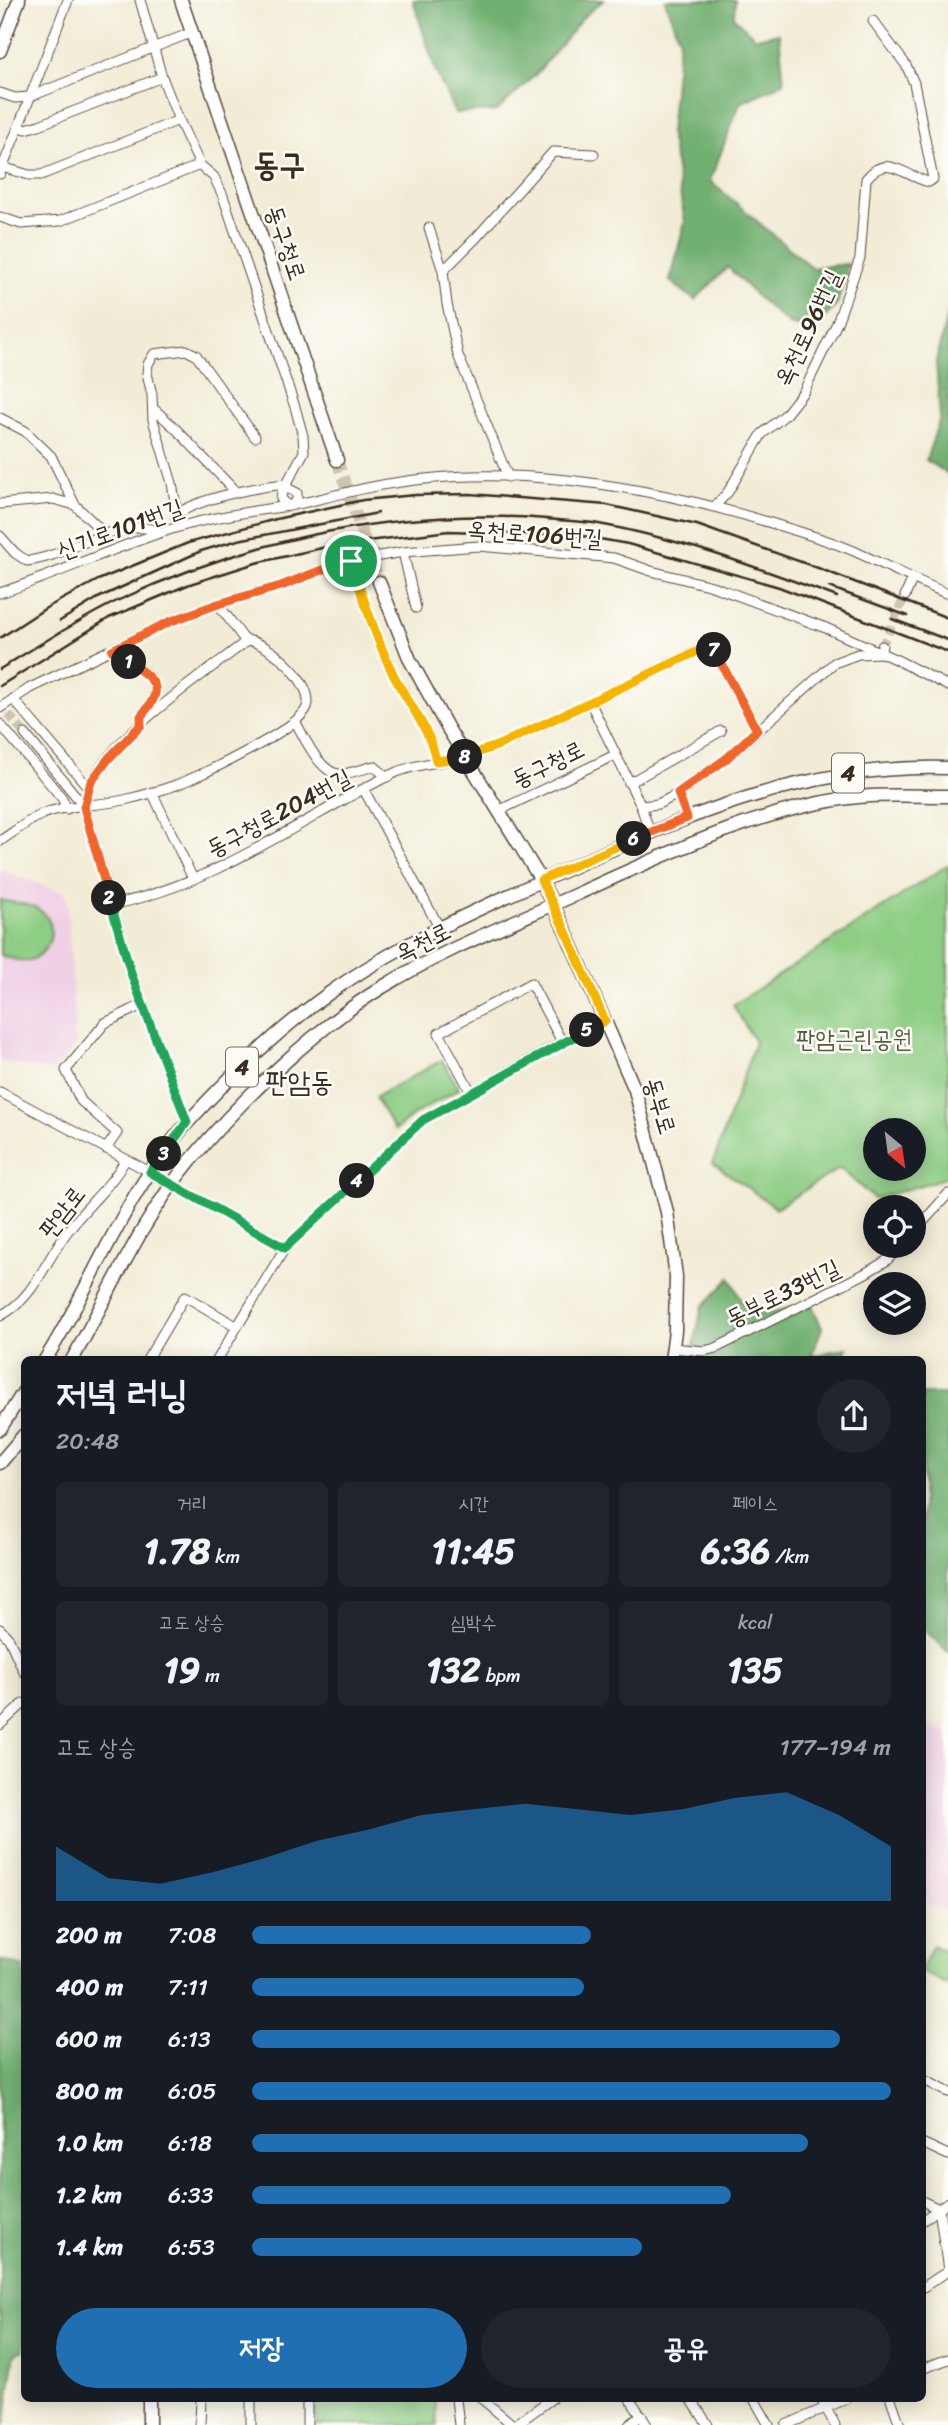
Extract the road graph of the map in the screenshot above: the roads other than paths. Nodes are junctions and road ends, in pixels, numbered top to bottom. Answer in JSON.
{"nodes":[{"id":1,"x":19,"y":0,"type":"edge"},
{"id":2,"x":68,"y":0,"type":"edge"},
{"id":3,"x":140,"y":0,"type":"edge"},
{"id":4,"x":181,"y":0,"type":"edge"},
{"id":5,"x":873,"y":21,"type":"dead end"},
{"id":6,"x":192,"y":32,"type":"junction"},
{"id":7,"x":153,"y":47,"type":"junction"},
{"id":8,"x":0,"y":51,"type":"edge"},
{"id":9,"x":162,"y":77,"type":"junction"},
{"id":10,"x":0,"y":93,"type":"edge"},
{"id":11,"x":29,"y":97,"type":"junction"},
{"id":12,"x":179,"y":120,"type":"junction"},
{"id":13,"x":19,"y":127,"type":"junction"},
{"id":14,"x":594,"y":154,"type":"dead end"},
{"id":15,"x":200,"y":165,"type":"junction"},
{"id":16,"x":1,"y":170,"type":"edge"},
{"id":17,"x":0,"y":217,"type":"edge"},
{"id":18,"x":429,"y":228,"type":"dead end"},
{"id":19,"x":443,"y":271,"type":"junction"},
{"id":20,"x":154,"y":409,"type":"junction"},
{"id":21,"x":0,"y":418,"type":"edge"},
{"id":22,"x":255,"y":437,"type":"dead end"},
{"id":23,"x":337,"y":460,"type":"tunnel mouth"},
{"id":24,"x":293,"y":473,"type":"junction"},
{"id":25,"x":508,"y":477,"type":"junction"},
{"id":26,"x":282,"y":491,"type":"junction"},
{"id":27,"x":296,"y":491,"type":"junction"},
{"id":28,"x":237,"y":493,"type":"junction"},
{"id":29,"x":313,"y":500,"type":"junction"},
{"id":30,"x":0,"y":504,"type":"edge"},
{"id":31,"x":75,"y":505,"type":"junction"},
{"id":32,"x":291,"y":505,"type":"junction"},
{"id":33,"x":715,"y":506,"type":"junction"},
{"id":34,"x":256,"y":511,"type":"junction"},
{"id":35,"x":177,"y":514,"type":"junction"},
{"id":36,"x":174,"y":528,"type":"junction"},
{"id":37,"x":161,"y":532,"type":"junction"},
{"id":38,"x":104,"y":533,"type":"junction"},
{"id":39,"x":0,"y":536,"type":"edge"},
{"id":40,"x":403,"y":552,"type":"junction"},
{"id":41,"x":351,"y":561,"type":"junction"},
{"id":42,"x":912,"y":580,"type":"junction"},
{"id":43,"x":379,"y":582,"type":"tunnel mouth"},
{"id":44,"x":0,"y":593,"type":"edge"},
{"id":45,"x":948,"y":594,"type":"edge"},
{"id":46,"x":905,"y":596,"type":"tunnel mouth"},
{"id":47,"x":218,"y":604,"type":"junction"},
{"id":48,"x":416,"y":608,"type":"dead end"},
{"id":49,"x":246,"y":642,"type":"junction"},
{"id":50,"x":112,"y":650,"type":"junction"},
{"id":51,"x":881,"y":650,"type":"junction"},
{"id":52,"x":948,"y":687,"type":"edge"},
{"id":53,"x":13,"y":699,"type":"junction"},
{"id":54,"x":590,"y":702,"type":"junction"},
{"id":55,"x":0,"y":708,"type":"edge"},
{"id":56,"x":296,"y":723,"type":"junction"},
{"id":57,"x":0,"y":724,"type":"edge"},
{"id":58,"x":141,"y":725,"type":"junction"},
{"id":59,"x":757,"y":730,"type":"junction"},
{"id":60,"x":721,"y":731,"type":"dead end"},
{"id":61,"x":26,"y":734,"type":"tunnel mouth"},
{"id":62,"x":615,"y":755,"type":"junction"},
{"id":63,"x":465,"y":757,"type":"junction"},
{"id":64,"x":436,"y":761,"type":"junction"},
{"id":65,"x":948,"y":768,"type":"edge"},
{"id":66,"x":387,"y":777,"type":"junction"},
{"id":67,"x":629,"y":783,"type":"junction"},
{"id":68,"x":89,"y":788,"type":"junction"},
{"id":69,"x":364,"y":790,"type":"junction"},
{"id":70,"x":152,"y":792,"type":"junction"},
{"id":71,"x":678,"y":793,"type":"junction"},
{"id":72,"x":948,"y":796,"type":"edge"},
{"id":73,"x":640,"y":806,"type":"junction"},
{"id":74,"x":84,"y":807,"type":"junction"},
{"id":75,"x":67,"y":809,"type":"junction"},
{"id":76,"x":498,"y":810,"type":"junction"},
{"id":77,"x":687,"y":818,"type":"junction"},
{"id":78,"x":650,"y":833,"type":"junction"},
{"id":79,"x":0,"y":841,"type":"edge"},
{"id":80,"x":193,"y":879,"type":"junction"},
{"id":81,"x":541,"y":880,"type":"junction"},
{"id":82,"x":553,"y":904,"type":"junction"},
{"id":83,"x":111,"y":905,"type":"junction"},
{"id":84,"x":439,"y":927,"type":"junction"},
{"id":85,"x":142,"y":1005,"type":"junction"},
{"id":86,"x":605,"y":1021,"type":"junction"},
{"id":87,"x":562,"y":1042,"type":"junction"},
{"id":88,"x":0,"y":1092,"type":"edge"},
{"id":89,"x":471,"y":1092,"type":"junction"},
{"id":90,"x":187,"y":1122,"type":"junction"},
{"id":91,"x":106,"y":1149,"type":"junction"},
{"id":92,"x":125,"y":1160,"type":"junction"},
{"id":93,"x":150,"y":1172,"type":"junction"},
{"id":94,"x":172,"y":1185,"type":"junction"},
{"id":95,"x":948,"y":1194,"type":"edge"},
{"id":96,"x":926,"y":1219,"type":"edge"},
{"id":97,"x":285,"y":1248,"type":"junction"},
{"id":98,"x":889,"y":1258,"type":"edge"},
{"id":99,"x":0,"y":1316,"type":"edge"},
{"id":100,"x":236,"y":1326,"type":"junction"},
{"id":101,"x":672,"y":1354,"type":"edge"},
{"id":102,"x":47,"y":1356,"type":"edge"},
{"id":103,"x":74,"y":1356,"type":"edge"},
{"id":104,"x":149,"y":1356,"type":"edge"},
{"id":105,"x":219,"y":1356,"type":"edge"},
{"id":106,"x":21,"y":1396,"type":"edge"},
{"id":107,"x":1,"y":1427,"type":"edge"},
{"id":108,"x":21,"y":1440,"type":"edge"},
{"id":109,"x":21,"y":1443,"type":"edge"},
{"id":110,"x":0,"y":1463,"type":"edge"},
{"id":111,"x":0,"y":1629,"type":"edge"},
{"id":112,"x":21,"y":1665,"type":"edge"},
{"id":113,"x":21,"y":1706,"type":"edge"},
{"id":114,"x":0,"y":1725,"type":"edge"},
{"id":115,"x":926,"y":2081,"type":"edge"},
{"id":116,"x":948,"y":2092,"type":"edge"},
{"id":117,"x":926,"y":2145,"type":"edge"},
{"id":118,"x":948,"y":2155,"type":"edge"},
{"id":119,"x":948,"y":2202,"type":"edge"},
{"id":120,"x":926,"y":2203,"type":"edge"},
{"id":121,"x":939,"y":2209,"type":"junction"},
{"id":122,"x":926,"y":2218,"type":"edge"},
{"id":123,"x":948,"y":2271,"type":"edge"},
{"id":124,"x":926,"y":2285,"type":"edge"},
{"id":125,"x":948,"y":2359,"type":"edge"},
{"id":126,"x":926,"y":2367,"type":"edge"},
{"id":127,"x":149,"y":2402,"type":"edge"},
{"id":128,"x":201,"y":2402,"type":"edge"},
{"id":129,"x":251,"y":2402,"type":"edge"},
{"id":130,"x":307,"y":2402,"type":"edge"},
{"id":131,"x":456,"y":2402,"type":"edge"},
{"id":132,"x":486,"y":2402,"type":"edge"},
{"id":133,"x":547,"y":2402,"type":"edge"},
{"id":134,"x":632,"y":2402,"type":"edge"},
{"id":135,"x":693,"y":2402,"type":"edge"},
{"id":136,"x":756,"y":2402,"type":"edge"},
{"id":137,"x":892,"y":2402,"type":"edge"},
{"id":138,"x":824,"y":2403,"type":"edge"},
{"id":139,"x":642,"y":2415,"type":"junction"},
{"id":140,"x":149,"y":2425,"type":"edge"},
{"id":141,"x":200,"y":2425,"type":"edge"},
{"id":142,"x":251,"y":2425,"type":"edge"},
{"id":143,"x":307,"y":2425,"type":"edge"},
{"id":144,"x":459,"y":2425,"type":"edge"},
{"id":145,"x":514,"y":2425,"type":"edge"},
{"id":146,"x":629,"y":2425,"type":"edge"},
{"id":147,"x":647,"y":2425,"type":"edge"},
{"id":148,"x":708,"y":2425,"type":"edge"},
{"id":149,"x":769,"y":2425,"type":"edge"},
{"id":150,"x":786,"y":2425,"type":"edge"},
{"id":151,"x":835,"y":2425,"type":"edge"},
{"id":152,"x":900,"y":2425,"type":"edge"}],
"edges":[{"from":1,"to":8,"type":"main road"},
{"from":2,"to":11,"type":"street"},
{"from":3,"to":7,"type":"street"},
{"from":4,"to":6,"type":"main road","name":"동구청로"},
{"from":5,"to":33,"type":"street","name":"옥천로96번길"},
{"from":6,"to":7,"type":"street"},
{"from":6,"to":23,"type":"main road","name":"동구청로"},
{"from":7,"to":9,"type":"street"},
{"from":7,"to":11,"type":"street"},
{"from":9,"to":12,"type":"street"},
{"from":9,"to":13,"type":"street"},
{"from":10,"to":11,"type":"street"},
{"from":11,"to":13,"type":"street"},
{"from":12,"to":15,"type":"street"},
{"from":12,"to":16,"type":"street"},
{"from":13,"to":16,"type":"street"},
{"from":14,"to":19,"type":"street"},
{"from":15,"to":17,"type":"street"},
{"from":15,"to":24,"type":"street"},
{"from":18,"to":19,"type":"street"},
{"from":19,"to":25,"type":"street"},
{"from":20,"to":22,"type":"street"},
{"from":20,"to":28,"type":"street"},
{"from":20,"to":35,"type":"street"},
{"from":21,"to":31,"type":"street"},
{"from":24,"to":26,"type":"street"},
{"from":24,"to":27,"type":"street"},
{"from":25,"to":29,"type":"street"},
{"from":25,"to":33,"type":"street"},
{"from":26,"to":27,"type":"street"},
{"from":26,"to":28,"type":"street"},
{"from":26,"to":32,"type":"street"},
{"from":26,"to":34,"type":"street"},
{"from":27,"to":29,"type":"street"},
{"from":27,"to":32,"type":"street"},
{"from":28,"to":35,"type":"street"},
{"from":29,"to":32,"type":"street","name":"신기로101번길"},
{"from":30,"to":31,"type":"street"},
{"from":31,"to":38,"type":"street"},
{"from":32,"to":34,"type":"street","name":"신기로101번길"},
{"from":33,"to":42,"type":"street"},
{"from":34,"to":36,"type":"street","name":"신기로101번길"},
{"from":35,"to":36,"type":"street"},
{"from":36,"to":37,"type":"street","name":"신기로101번길"},
{"from":37,"to":38,"type":"street"},
{"from":37,"to":44,"type":"street","name":"신기로101번길"},
{"from":38,"to":39,"type":"street"},
{"from":40,"to":41,"type":"street","name":"옥천로106번길"},
{"from":40,"to":48,"type":"street"},
{"from":40,"to":51,"type":"street","name":"옥천로106번길"},
{"from":41,"to":47,"type":"street","name":"옥천로106번길"},
{"from":41,"to":64,"type":"street"},
{"from":42,"to":45,"type":"street"},
{"from":42,"to":46,"type":"street"},
{"from":43,"to":63,"type":"main road","name":"동구청로"},
{"from":47,"to":49,"type":"street"},
{"from":47,"to":50,"type":"street","name":"옥천로106번길"},
{"from":49,"to":56,"type":"street"},
{"from":49,"to":58,"type":"street"},
{"from":50,"to":53,"type":"street","name":"옥천로106번길"},
{"from":50,"to":58,"type":"street"},
{"from":51,"to":52,"type":"street","name":"옥천로106번길"},
{"from":51,"to":59,"type":"street"},
{"from":53,"to":55,"type":"street","name":"옥천로106번길"},
{"from":53,"to":68,"type":"street"},
{"from":54,"to":59,"type":"street","name":"동구청로204번길"},
{"from":54,"to":62,"type":"street"},
{"from":54,"to":63,"type":"street","name":"동구청로204번길"},
{"from":56,"to":66,"type":"street"},
{"from":56,"to":70,"type":"street"},
{"from":57,"to":75,"type":"street"},
{"from":58,"to":68,"type":"street"},
{"from":59,"to":71,"type":"street"},
{"from":60,"to":67,"type":"street"},
{"from":61,"to":74,"type":"street"},
{"from":62,"to":67,"type":"street"},
{"from":62,"to":76,"type":"street","name":"동구청로"},
{"from":63,"to":64,"type":"street","name":"동구청로204번길"},
{"from":63,"to":76,"type":"main road","name":"동구청로"},
{"from":64,"to":66,"type":"street","name":"동구청로204번길"},
{"from":65,"to":77,"type":"main road","name":"옥천로","number":"4"},
{"from":66,"to":69,"type":"street","name":"동구청로204번길"},
{"from":67,"to":73,"type":"street"},
{"from":68,"to":74,"type":"street"},
{"from":69,"to":80,"type":"street","name":"동구청로204번길"},
{"from":69,"to":84,"type":"street","name":"옥천로"},
{"from":70,"to":74,"type":"street"},
{"from":70,"to":80,"type":"street"},
{"from":71,"to":73,"type":"street"},
{"from":71,"to":77,"type":"street"},
{"from":72,"to":82,"type":"main road","name":"옥천로","number":"4"},
{"from":73,"to":78,"type":"street"},
{"from":74,"to":75,"type":"street"},
{"from":74,"to":83,"type":"street"},
{"from":75,"to":79,"type":"street"},
{"from":76,"to":81,"type":"main road","name":"동구청로"},
{"from":77,"to":78,"type":"main road","name":"옥천로","number":"4"},
{"from":78,"to":81,"type":"main road","name":"옥천로","number":"4"},
{"from":80,"to":83,"type":"street","name":"동구청로204번길"},
{"from":81,"to":82,"type":"main road","name":"동부로"},
{"from":81,"to":84,"type":"main road","name":"옥천로","number":"4"},
{"from":82,"to":86,"type":"main road","name":"동부로"},
{"from":82,"to":94,"type":"main road","name":"옥천로","number":"4"},
{"from":83,"to":85,"type":"street"},
{"from":84,"to":90,"type":"main road","name":"옥천로","number":"4"},
{"from":85,"to":90,"type":"street"},
{"from":85,"to":91,"type":"street"},
{"from":86,"to":87,"type":"street"},
{"from":86,"to":101,"type":"main road","name":"동부로"},
{"from":87,"to":89,"type":"street"},
{"from":87,"to":89,"type":"street"},
{"from":88,"to":91,"type":"street"},
{"from":89,"to":97,"type":"street"},
{"from":90,"to":93,"type":"main road","name":"옥천로","number":"4"},
{"from":91,"to":92,"type":"street"},
{"from":92,"to":93,"type":"street"},
{"from":92,"to":99,"type":"street","name":"판암로"},
{"from":93,"to":94,"type":"street"},
{"from":93,"to":102,"type":"main road","name":"옥천로","number":"4"},
{"from":94,"to":97,"type":"street"},
{"from":94,"to":103,"type":"main road","name":"옥천로","number":"4"},
{"from":95,"to":96,"type":"street"},
{"from":97,"to":100,"type":"street"},
{"from":98,"to":101,"type":"street","name":"동부로33번길"},
{"from":100,"to":104,"type":"street"},
{"from":100,"to":105,"type":"street"},
{"from":106,"to":107,"type":"main road"},
{"from":107,"to":108,"type":"main road"},
{"from":109,"to":110,"type":"main road"},
{"from":111,"to":112,"type":"street"},
{"from":113,"to":114,"type":"street"},
{"from":115,"to":116,"type":"street"},
{"from":117,"to":118,"type":"street"},
{"from":119,"to":121,"type":"street"},
{"from":120,"to":121,"type":"street"},
{"from":121,"to":122,"type":"street"},
{"from":121,"to":123,"type":"street"},
{"from":123,"to":124,"type":"street"},
{"from":125,"to":126,"type":"street"},
{"from":127,"to":140,"type":"main road"},
{"from":128,"to":141,"type":"street"},
{"from":129,"to":142,"type":"street"},
{"from":130,"to":143,"type":"street"},
{"from":131,"to":144,"type":"street"},
{"from":132,"to":145,"type":"street"},
{"from":133,"to":145,"type":"street"},
{"from":134,"to":139,"type":"street"},
{"from":135,"to":148,"type":"street"},
{"from":136,"to":149,"type":"street"},
{"from":137,"to":152,"type":"street"},
{"from":138,"to":150,"type":"street"},
{"from":138,"to":151,"type":"street"},
{"from":139,"to":146,"type":"street"},
{"from":139,"to":147,"type":"street"}]}
